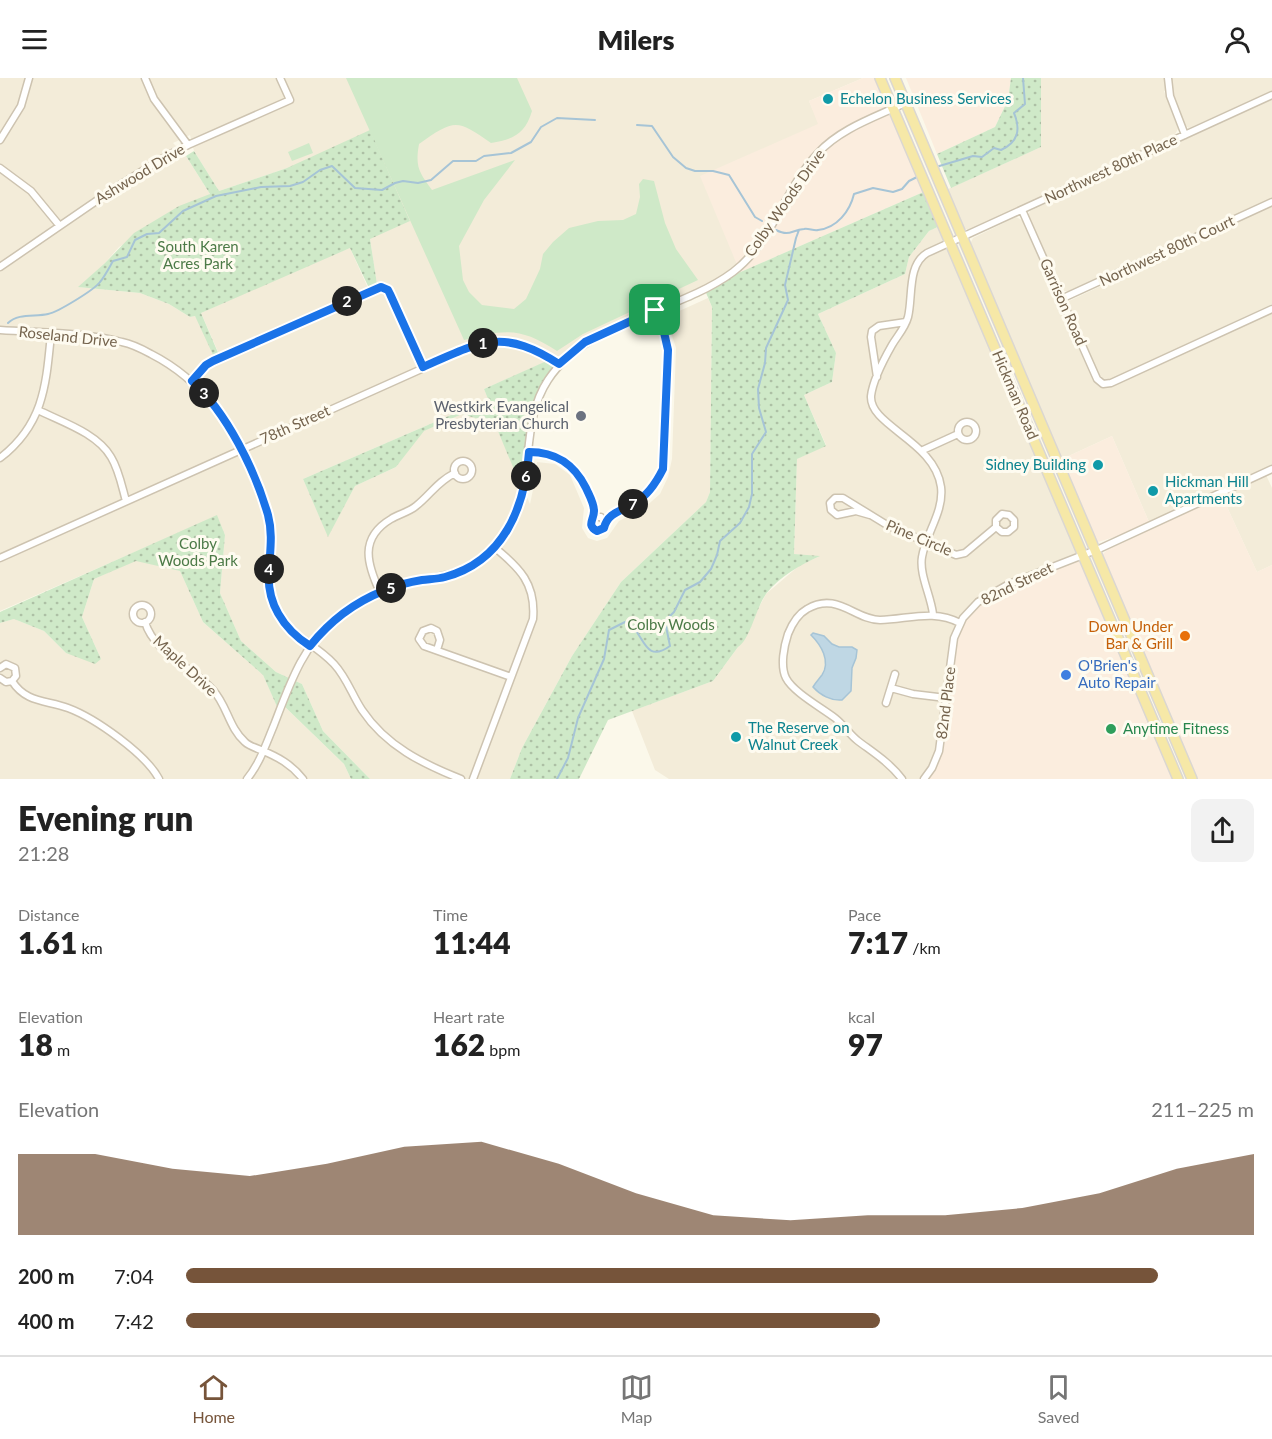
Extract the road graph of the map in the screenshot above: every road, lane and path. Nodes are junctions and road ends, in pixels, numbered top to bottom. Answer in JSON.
{"nodes":[{"id":1,"x":29,"y":78,"type":"edge"},
{"id":2,"x":145,"y":78,"type":"edge"},
{"id":3,"x":280,"y":78,"type":"edge"},
{"id":4,"x":880,"y":78,"type":"edge"},
{"id":5,"x":895,"y":78,"type":"edge"},
{"id":6,"x":1168,"y":78,"type":"edge"},
{"id":7,"x":1272,"y":95,"type":"edge"},
{"id":8,"x":905,"y":103,"type":"junction"},
{"id":9,"x":893,"y":109,"type":"junction"},
{"id":10,"x":1185,"y":135,"type":"junction"},
{"id":11,"x":0,"y":140,"type":"edge"},
{"id":12,"x":188,"y":145,"type":"junction"},
{"id":13,"x":0,"y":168,"type":"edge"},
{"id":14,"x":1272,"y":202,"type":"edge"},
{"id":15,"x":1022,"y":210,"type":"junction"},
{"id":16,"x":59,"y":225,"type":"junction"},
{"id":17,"x":962,"y":238,"type":"junction"},
{"id":18,"x":950,"y":243,"type":"junction"},
{"id":19,"x":0,"y":267,"type":"edge"},
{"id":20,"x":1061,"y":299,"type":"junction"},
{"id":21,"x":1272,"y":309,"type":"edge"},
{"id":22,"x":655,"y":310,"type":"junction"},
{"id":23,"x":906,"y":322,"type":"junction"},
{"id":24,"x":0,"y":330,"type":"edge"},
{"id":25,"x":51,"y":334,"type":"junction"},
{"id":26,"x":559,"y":364,"type":"junction"},
{"id":27,"x":423,"y":367,"type":"junction"},
{"id":28,"x":877,"y":378,"type":"junction"},
{"id":29,"x":192,"y":381,"type":"junction"},
{"id":30,"x":38,"y":410,"type":"junction"},
{"id":31,"x":958,"y":434,"type":"dead end"},
{"id":32,"x":241,"y":449,"type":"junction"},
{"id":33,"x":922,"y":450,"type":"junction"},
{"id":34,"x":529,"y":452,"type":"junction"},
{"id":35,"x":0,"y":458,"type":"edge"},
{"id":36,"x":1272,"y":469,"type":"edge"},
{"id":37,"x":455,"y":473,"type":"dead end"},
{"id":38,"x":126,"y":501,"type":"junction"},
{"id":39,"x":870,"y":515,"type":"junction"},
{"id":40,"x":592,"y":519,"type":"junction"},
{"id":41,"x":605,"y":522,"type":"junction"},
{"id":42,"x":996,"y":527,"type":"dead end"},
{"id":43,"x":926,"y":541,"type":"junction"},
{"id":44,"x":494,"y":547,"type":"junction"},
{"id":45,"x":1095,"y":550,"type":"junction"},
{"id":46,"x":1083,"y":555,"type":"junction"},
{"id":47,"x":0,"y":558,"type":"edge"},
{"id":48,"x":380,"y":592,"type":"junction"},
{"id":49,"x":933,"y":614,"type":"junction"},
{"id":50,"x":145,"y":622,"type":"dead end"},
{"id":51,"x":960,"y":623,"type":"junction"},
{"id":52,"x":310,"y":646,"type":"junction"},
{"id":53,"x":436,"y":650,"type":"dead end"},
{"id":54,"x":0,"y":668,"type":"edge"},
{"id":55,"x":895,"y":674,"type":"dead end"},
{"id":56,"x":511,"y":677,"type":"junction"},
{"id":57,"x":0,"y":678,"type":"edge"},
{"id":58,"x":12,"y":681,"type":"junction"},
{"id":59,"x":891,"y":687,"type":"junction"},
{"id":60,"x":946,"y":698,"type":"junction"},
{"id":61,"x":886,"y":703,"type":"dead end"},
{"id":62,"x":264,"y":751,"type":"junction"},
{"id":63,"x":159,"y":779,"type":"edge"},
{"id":64,"x":247,"y":779,"type":"edge"},
{"id":65,"x":303,"y":779,"type":"edge"},
{"id":66,"x":461,"y":779,"type":"edge"},
{"id":67,"x":473,"y":779,"type":"edge"},
{"id":68,"x":902,"y":779,"type":"edge"},
{"id":69,"x":924,"y":779,"type":"edge"},
{"id":70,"x":1178,"y":779,"type":"edge"},
{"id":71,"x":1192,"y":779,"type":"edge"}],
"edges":[{"from":1,"to":11,"type":"street"},
{"from":2,"to":12,"type":"street"},
{"from":3,"to":12,"type":"street","name":"Ashwood Drive"},
{"from":4,"to":9,"type":"main road","name":"Hickman Road"},
{"from":5,"to":8,"type":"main road","name":"Hickman Road"},
{"from":6,"to":10,"type":"street"},
{"from":7,"to":10,"type":"street","name":"Northwest 80th Place"},
{"from":8,"to":9,"type":"street","name":"Colby Woods Drive"},
{"from":8,"to":17,"type":"main road","name":"Hickman Road"},
{"from":9,"to":18,"type":"main road","name":"Hickman Road"},
{"from":9,"to":22,"type":"street","name":"Colby Woods Drive"},
{"from":10,"to":15,"type":"street","name":"Northwest 80th Place"},
{"from":12,"to":16,"type":"street","name":"Ashwood Drive"},
{"from":13,"to":16,"type":"street"},
{"from":14,"to":20,"type":"street","name":"Northwest 80th Court"},
{"from":15,"to":17,"type":"street","name":"Northwest 80th Place"},
{"from":15,"to":20,"type":"street","name":"Garrison Road"},
{"from":16,"to":19,"type":"street","name":"Ashwood Drive"},
{"from":17,"to":18,"type":"street","name":"Northwest 80th Place"},
{"from":17,"to":45,"type":"main road","name":"Hickman Road"},
{"from":18,"to":23,"type":"street","name":"Northwest 80th Place"},
{"from":18,"to":46,"type":"main road","name":"Hickman Road"},
{"from":20,"to":21,"type":"street","name":"Garrison Road"},
{"from":22,"to":26,"type":"street","name":"Colby Woods Drive"},
{"from":22,"to":41,"type":"street"},
{"from":23,"to":28,"type":"street"},
{"from":23,"to":28,"type":"street"},
{"from":24,"to":25,"type":"street","name":"Roseland Drive"},
{"from":25,"to":29,"type":"street","name":"Roseland Drive"},
{"from":25,"to":30,"type":"street"},
{"from":26,"to":27,"type":"street","name":"78th Street"},
{"from":26,"to":34,"type":"street","name":"Colby Woods Drive"},
{"from":27,"to":29,"type":"street"},
{"from":27,"to":32,"type":"street","name":"78th Street"},
{"from":28,"to":33,"type":"street"},
{"from":29,"to":32,"type":"street","name":"Roseland Drive"},
{"from":30,"to":35,"type":"street"},
{"from":30,"to":38,"type":"street"},
{"from":31,"to":33,"type":"street"},
{"from":32,"to":38,"type":"street","name":"78th Street"},
{"from":32,"to":52,"type":"street","name":"Roseland Drive"},
{"from":33,"to":43,"type":"street"},
{"from":34,"to":40,"type":"street"},
{"from":34,"to":44,"type":"street","name":"Colby Woods Drive"},
{"from":36,"to":45,"type":"street","name":"82nd Street"},
{"from":37,"to":48,"type":"street"},
{"from":38,"to":47,"type":"street","name":"78th Street"},
{"from":39,"to":39,"type":"street","name":"Pine Circle"},
{"from":39,"to":43,"type":"street","name":"Pine Circle"},
{"from":40,"to":41,"type":"street"},
{"from":40,"to":41,"type":"street"},
{"from":42,"to":43,"type":"street","name":"Pine Circle"},
{"from":43,"to":49,"type":"street"},
{"from":44,"to":48,"type":"street","name":"Colby Woods Drive"},
{"from":44,"to":56,"type":"street"},
{"from":45,"to":46,"type":"street","name":"82nd Street"},
{"from":45,"to":71,"type":"main road","name":"Hickman Road"},
{"from":46,"to":51,"type":"street","name":"82nd Street"},
{"from":46,"to":70,"type":"main road","name":"Hickman Road"},
{"from":48,"to":52,"type":"street","name":"Colby Woods Drive"},
{"from":49,"to":51,"type":"street"},
{"from":49,"to":68,"type":"street"},
{"from":50,"to":62,"type":"street","name":"Maple Drive"},
{"from":51,"to":60,"type":"street","name":"82nd Place"},
{"from":52,"to":62,"type":"street","name":"Colby Woods Drive"},
{"from":52,"to":66,"type":"street","name":"Roseland Drive"},
{"from":53,"to":56,"type":"street"},
{"from":54,"to":58,"type":"street"},
{"from":55,"to":59,"type":"street"},
{"from":56,"to":67,"type":"street"},
{"from":57,"to":58,"type":"street"},
{"from":58,"to":63,"type":"street"},
{"from":59,"to":60,"type":"street"},
{"from":59,"to":61,"type":"street"},
{"from":60,"to":69,"type":"street","name":"82nd Place"},
{"from":62,"to":64,"type":"street","name":"Colby Woods Drive"},
{"from":62,"to":65,"type":"street","name":"Maple Drive"}]}
